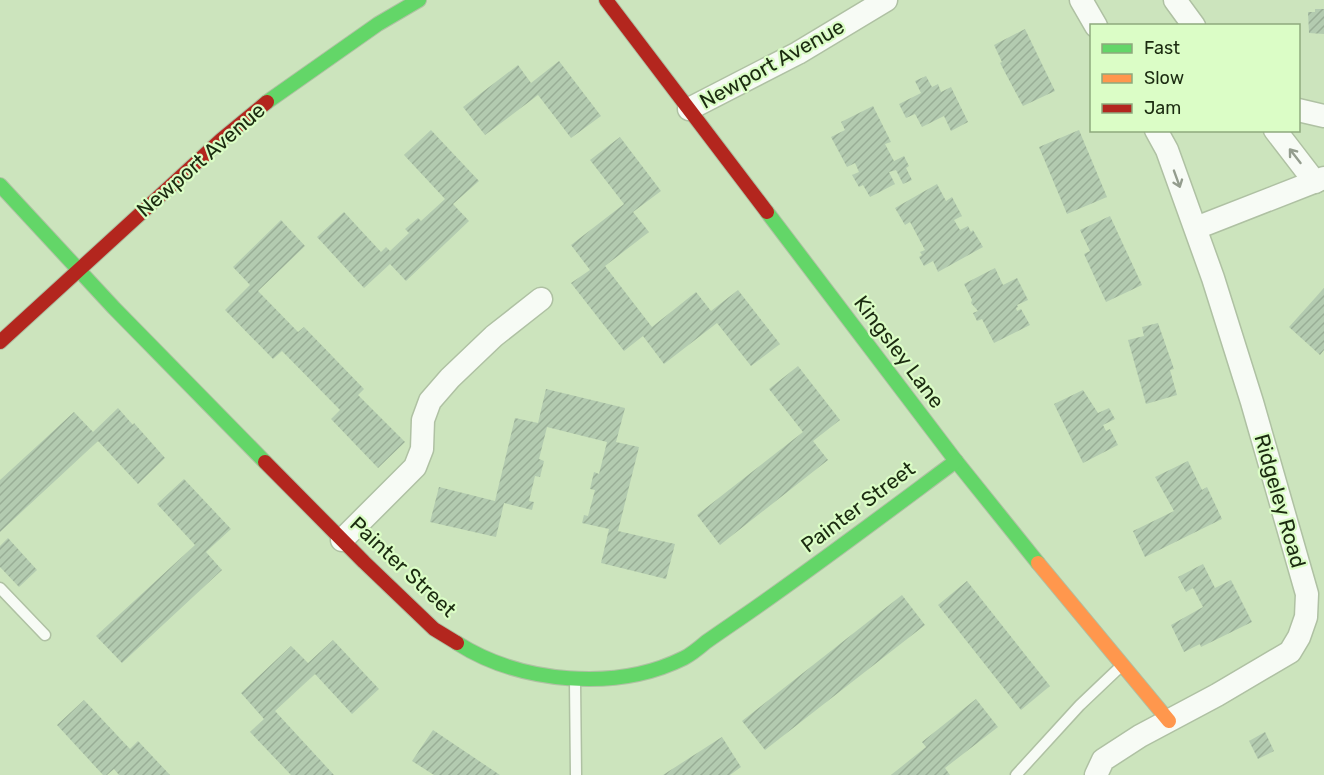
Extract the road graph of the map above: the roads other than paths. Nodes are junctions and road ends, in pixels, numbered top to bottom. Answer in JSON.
{"nodes":[{"id":1,"x":419,"y":0,"type":"edge"},
{"id":2,"x":606,"y":0,"type":"edge"},
{"id":3,"x":886,"y":0,"type":"edge"},
{"id":4,"x":1081,"y":0,"type":"edge"},
{"id":5,"x":1175,"y":0,"type":"edge"},
{"id":6,"x":1095,"y":24,"type":"edge"},
{"id":7,"x":1193,"y":24,"type":"edge"},
{"id":8,"x":689,"y":109,"type":"junction"},
{"id":9,"x":1300,"y":110,"type":"edge"},
{"id":10,"x":1324,"y":116,"type":"edge"},
{"id":11,"x":1157,"y":132,"type":"edge"},
{"id":12,"x":1277,"y":132,"type":"edge"},
{"id":13,"x":1320,"y":180,"type":"edge"},
{"id":14,"x":0,"y":185,"type":"edge"},
{"id":15,"x":1196,"y":228,"type":"junction"},
{"id":16,"x":78,"y":270,"type":"junction"},
{"id":17,"x":541,"y":299,"type":"dead end"},
{"id":18,"x":0,"y":342,"type":"edge"},
{"id":19,"x":956,"y":461,"type":"junction"},
{"id":20,"x":342,"y":540,"type":"junction"},
{"id":21,"x":0,"y":588,"type":"edge"},
{"id":22,"x":45,"y":635,"type":"dead end"},
{"id":23,"x":1122,"y":665,"type":"junction"},
{"id":24,"x":575,"y":679,"type":"junction"},
{"id":25,"x":1169,"y":721,"type":"junction"},
{"id":26,"x":576,"y":775,"type":"edge"},
{"id":27,"x":1016,"y":775,"type":"edge"},
{"id":28,"x":1096,"y":775,"type":"edge"}],
"edges":[{"from":1,"to":16,"type":"street","name":"Newport Avenue"},
{"from":2,"to":8,"type":"street","name":"Kingsley Lane"},
{"from":3,"to":8,"type":"street","name":"Newport Avenue"},
{"from":4,"to":6,"type":"street"},
{"from":5,"to":7,"type":"street"},
{"from":8,"to":19,"type":"street","name":"Kingsley Lane"},
{"from":9,"to":10,"type":"street"},
{"from":11,"to":15,"type":"street","name":"Ridgeley Road","one_way":true},
{"from":13,"to":12,"type":"street","one_way":true},
{"from":13,"to":15,"type":"street"},
{"from":14,"to":16,"type":"street","name":"Painter Street"},
{"from":15,"to":25,"type":"street","name":"Ridgeley Road"},
{"from":16,"to":18,"type":"street","name":"Newport Avenue"},
{"from":16,"to":20,"type":"street","name":"Painter Street"},
{"from":17,"to":20,"type":"street"},
{"from":19,"to":23,"type":"street","name":"Kingsley Lane"},
{"from":19,"to":24,"type":"street","name":"Painter Street"},
{"from":20,"to":24,"type":"street","name":"Painter Street"},
{"from":21,"to":22,"type":"lane"},
{"from":23,"to":25,"type":"street","name":"Kingsley Lane"},
{"from":23,"to":27,"type":"lane"},
{"from":24,"to":26,"type":"lane"},
{"from":25,"to":28,"type":"street","name":"Ridgeley Road"}]}
